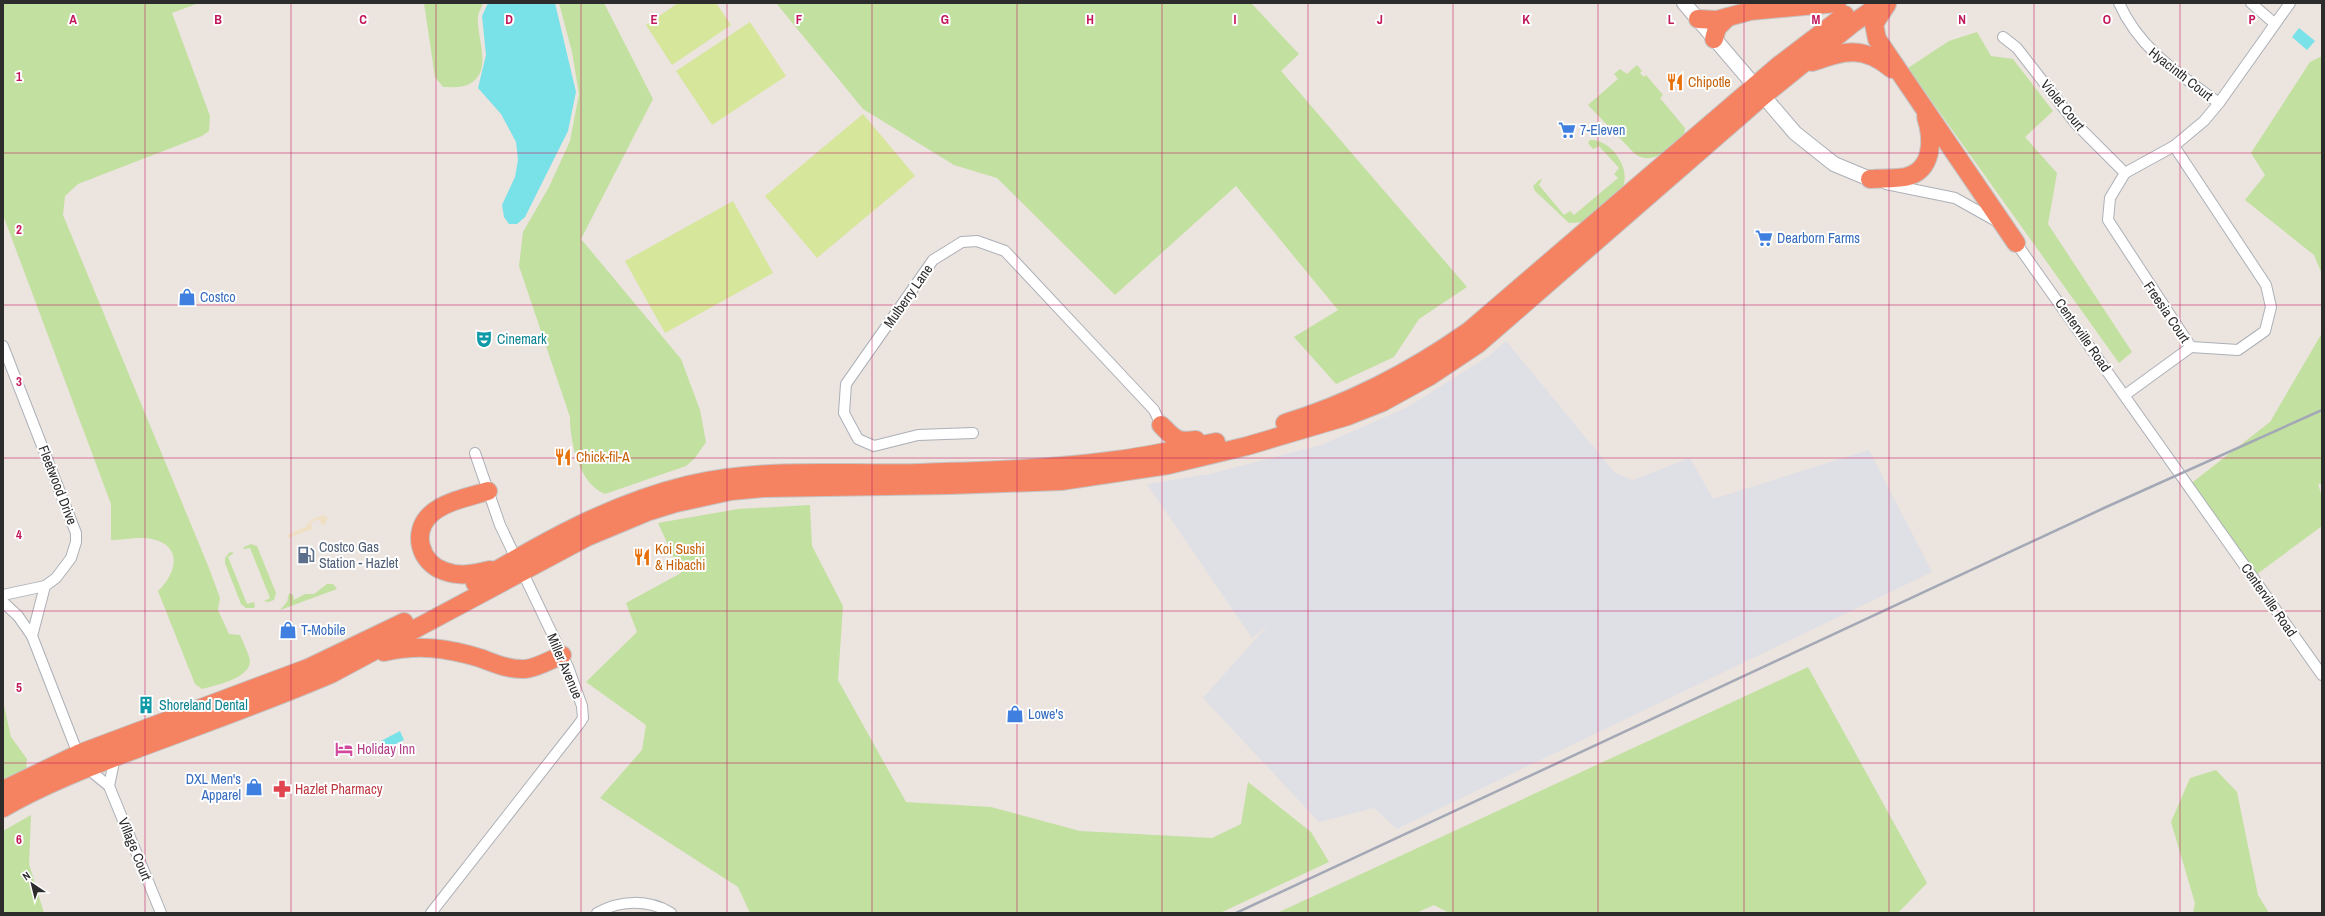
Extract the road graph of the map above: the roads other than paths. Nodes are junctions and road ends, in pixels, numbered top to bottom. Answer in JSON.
{"nodes":[{"id":1,"x":1684,"y":3,"type":"edge"},
{"id":2,"x":1836,"y":3,"type":"edge"},
{"id":3,"x":1863,"y":3,"type":"edge"},
{"id":4,"x":1882,"y":3,"type":"edge"},
{"id":5,"x":1888,"y":3,"type":"edge"},
{"id":6,"x":2119,"y":3,"type":"edge"},
{"id":7,"x":2251,"y":3,"type":"edge"},
{"id":8,"x":2290,"y":3,"type":"edge"},
{"id":9,"x":1728,"y":17,"type":"junction"},
{"id":10,"x":1698,"y":19,"type":"junction"},
{"id":11,"x":2274,"y":23,"type":"junction"},
{"id":12,"x":2002,"y":37,"type":"dead end"},
{"id":13,"x":1714,"y":38,"type":"junction"},
{"id":14,"x":1798,"y":67,"type":"junction"},
{"id":15,"x":1905,"y":80,"type":"junction"},
{"id":16,"x":1759,"y":91,"type":"junction"},
{"id":17,"x":1920,"y":101,"type":"junction"},
{"id":18,"x":2219,"y":103,"type":"junction"},
{"id":19,"x":2174,"y":146,"type":"junction"},
{"id":20,"x":2125,"y":173,"type":"junction"},
{"id":21,"x":1870,"y":180,"type":"junction"},
{"id":22,"x":2016,"y":243,"type":"junction"},
{"id":23,"x":3,"y":346,"type":"edge"},
{"id":24,"x":2191,"y":347,"type":"junction"},
{"id":25,"x":2125,"y":395,"type":"junction"},
{"id":26,"x":1161,"y":425,"type":"junction"},
{"id":27,"x":974,"y":433,"type":"dead end"},
{"id":28,"x":1229,"y":440,"type":"junction"},
{"id":29,"x":475,"y":453,"type":"dead end"},
{"id":30,"x":1118,"y":460,"type":"junction"},
{"id":31,"x":488,"y":491,"type":"junction"},
{"id":32,"x":513,"y":565,"type":"junction"},
{"id":33,"x":45,"y":586,"type":"junction"},
{"id":34,"x":3,"y":595,"type":"edge"},
{"id":35,"x":3,"y":602,"type":"edge"},
{"id":36,"x":32,"y":636,"type":"junction"},
{"id":37,"x":562,"y":655,"type":"junction"},
{"id":38,"x":366,"y":657,"type":"junction"},
{"id":39,"x":2322,"y":675,"type":"edge"},
{"id":40,"x":115,"y":757,"type":"junction"},
{"id":41,"x":82,"y":761,"type":"junction"},
{"id":42,"x":109,"y":786,"type":"junction"},
{"id":43,"x":3,"y":790,"type":"edge"},
{"id":44,"x":3,"y":808,"type":"edge"},
{"id":45,"x":161,"y":913,"type":"edge"},
{"id":46,"x":431,"y":913,"type":"edge"},
{"id":47,"x":597,"y":913,"type":"edge"},
{"id":48,"x":671,"y":913,"type":"edge"}],
"edges":[{"from":1,"to":10,"type":"street","name":"Centerville Road"},
{"from":2,"to":9,"type":"highway"},
{"from":3,"to":16,"type":"highway"},
{"from":4,"to":14,"type":"highway"},
{"from":5,"to":15,"type":"highway"},
{"from":6,"to":18,"type":"street","name":"Hyacinth Court"},
{"from":7,"to":11,"type":"street"},
{"from":8,"to":11,"type":"street"},
{"from":9,"to":10,"type":"highway"},
{"from":9,"to":13,"type":"highway"},
{"from":10,"to":13,"type":"street","name":"Centerville Road"},
{"from":11,"to":18,"type":"street"},
{"from":12,"to":20,"type":"street","name":"Violet Court"},
{"from":13,"to":16,"type":"street","name":"Centerville Road"},
{"from":14,"to":15,"type":"highway"},
{"from":14,"to":16,"type":"highway"},
{"from":15,"to":17,"type":"highway"},
{"from":16,"to":21,"type":"street","name":"Centerville Road"},
{"from":16,"to":28,"type":"highway"},
{"from":16,"to":32,"type":"highway"},
{"from":17,"to":21,"type":"highway"},
{"from":17,"to":22,"type":"highway"},
{"from":18,"to":19,"type":"street"},
{"from":19,"to":20,"type":"street"},
{"from":19,"to":24,"type":"street","name":"Freesia Court"},
{"from":20,"to":24,"type":"street","name":"Freesia Court"},
{"from":21,"to":22,"type":"street","name":"Centerville Road"},
{"from":22,"to":25,"type":"street","name":"Centerville Road"},
{"from":23,"to":33,"type":"street","name":"Fleetwood Drive"},
{"from":24,"to":25,"type":"street"},
{"from":25,"to":39,"type":"street","name":"Centerville Road"},
{"from":26,"to":27,"type":"street","name":"Mulberry Lane"},
{"from":26,"to":28,"type":"highway"},
{"from":26,"to":30,"type":"highway"},
{"from":28,"to":30,"type":"highway"},
{"from":29,"to":31,"type":"street","name":"Miller Avenue"},
{"from":30,"to":32,"type":"highway"},
{"from":31,"to":32,"type":"street","name":"Miller Avenue"},
{"from":31,"to":32,"type":"highway"},
{"from":32,"to":37,"type":"street","name":"Miller Avenue"},
{"from":32,"to":38,"type":"highway"},
{"from":32,"to":41,"type":"highway"},
{"from":33,"to":34,"type":"street"},
{"from":33,"to":36,"type":"street"},
{"from":35,"to":36,"type":"street"},
{"from":36,"to":41,"type":"street"},
{"from":37,"to":38,"type":"highway"},
{"from":37,"to":46,"type":"street","name":"Miller Avenue"},
{"from":38,"to":40,"type":"highway"},
{"from":40,"to":41,"type":"highway"},
{"from":40,"to":42,"type":"street"},
{"from":41,"to":42,"type":"street","name":"Village Court"},
{"from":41,"to":43,"type":"highway"},
{"from":41,"to":44,"type":"highway"},
{"from":42,"to":45,"type":"street","name":"Village Court"},
{"from":47,"to":48,"type":"street"}]}
